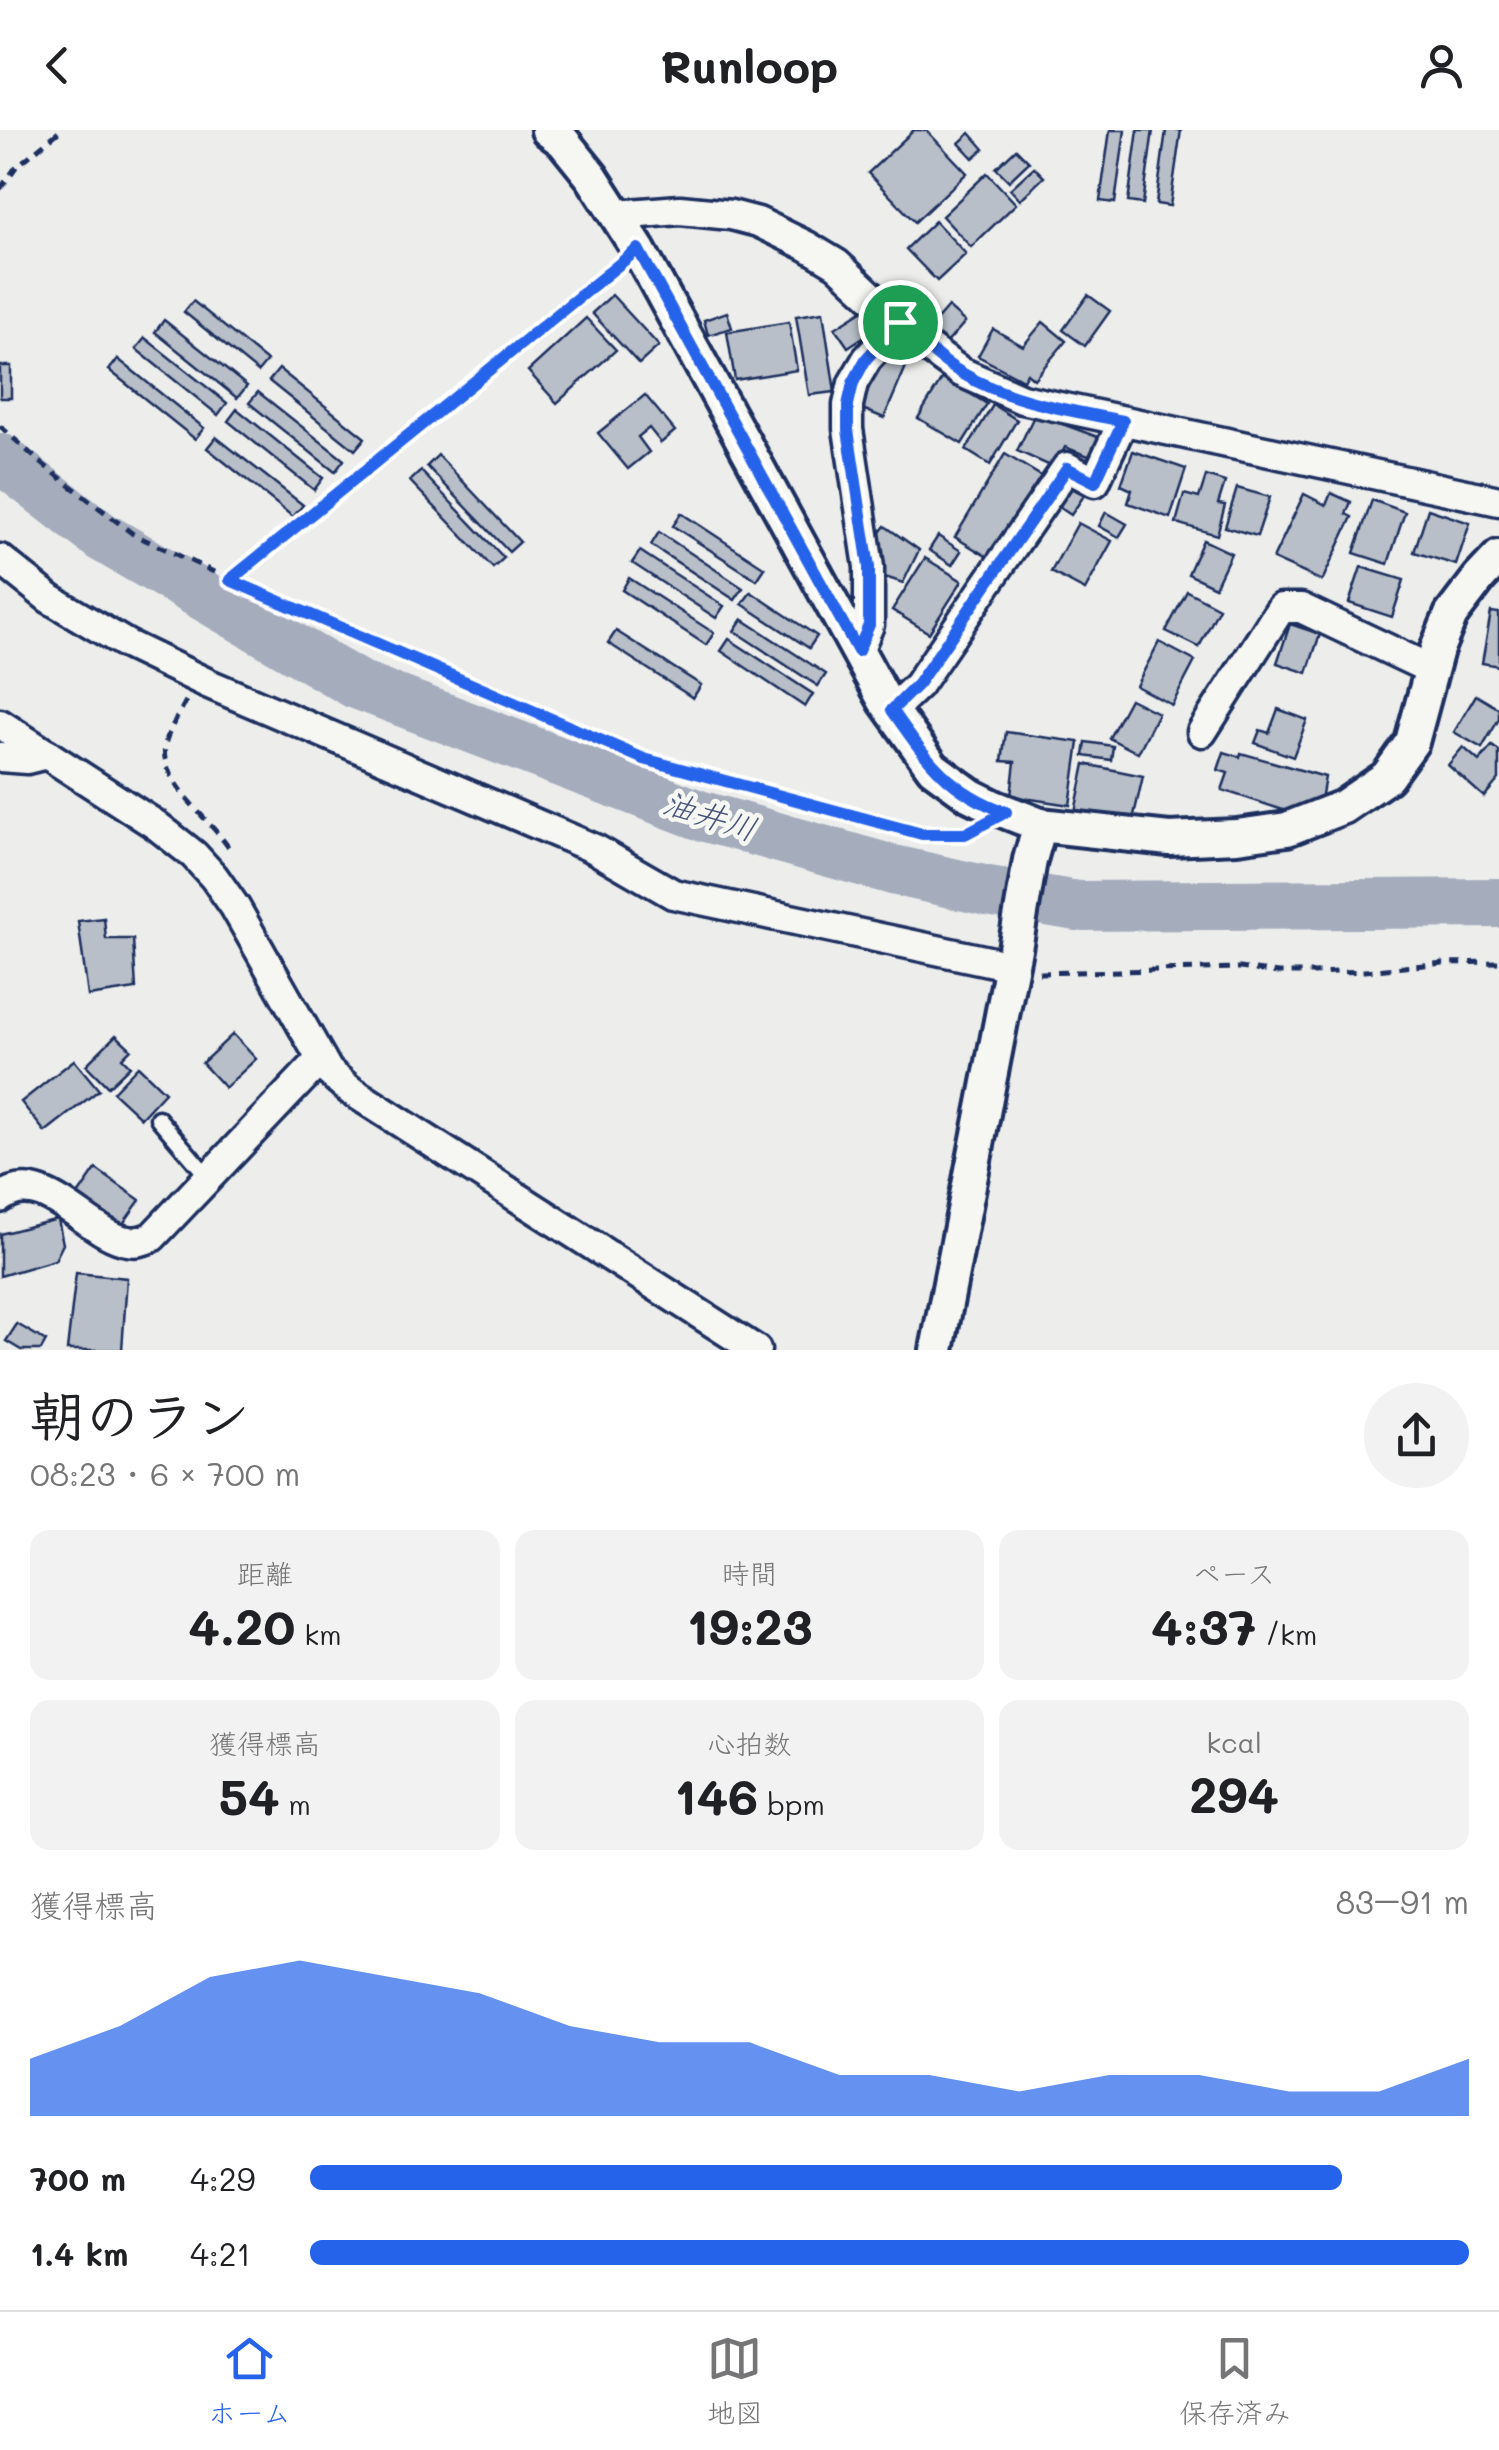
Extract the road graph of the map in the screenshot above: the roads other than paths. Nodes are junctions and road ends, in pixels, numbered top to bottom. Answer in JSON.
{"nodes":[{"id":1,"x":548,"y":130,"type":"edge"},
{"id":2,"x":616,"y":215,"type":"junction"},
{"id":3,"x":900,"y":322,"type":"junction"},
{"id":4,"x":1123,"y":421,"type":"junction"},
{"id":5,"x":1499,"y":500,"type":"edge"},
{"id":6,"x":0,"y":559,"type":"edge"},
{"id":7,"x":1496,"y":565,"type":"edge"},
{"id":8,"x":858,"y":651,"type":"junction"},
{"id":9,"x":1432,"y":670,"type":"junction"},
{"id":10,"x":892,"y":710,"type":"junction"},
{"id":11,"x":0,"y":724,"type":"edge"},
{"id":12,"x":1202,"y":732,"type":"dead end"},
{"id":13,"x":47,"y":754,"type":"junction"},
{"id":14,"x":0,"y":758,"type":"edge"},
{"id":15,"x":1040,"y":825,"type":"junction"},
{"id":16,"x":1013,"y":963,"type":"junction"},
{"id":17,"x":321,"y":1059,"type":"junction"},
{"id":18,"x":158,"y":1118,"type":"dead end"},
{"id":19,"x":210,"y":1178,"type":"junction"},
{"id":20,"x":0,"y":1198,"type":"edge"},
{"id":21,"x":756,"y":1350,"type":"edge"},
{"id":22,"x":937,"y":1350,"type":"edge"}],
"edges":[{"from":1,"to":2,"type":"street"},
{"from":2,"to":3,"type":"street"},
{"from":2,"to":8,"type":"street"},
{"from":3,"to":4,"type":"street"},
{"from":3,"to":8,"type":"street"},
{"from":4,"to":5,"type":"street"},
{"from":4,"to":10,"type":"street"},
{"from":6,"to":16,"type":"street"},
{"from":7,"to":9,"type":"street"},
{"from":8,"to":10,"type":"street"},
{"from":9,"to":12,"type":"street"},
{"from":9,"to":15,"type":"street"},
{"from":10,"to":15,"type":"street"},
{"from":11,"to":13,"type":"street"},
{"from":13,"to":14,"type":"street"},
{"from":13,"to":17,"type":"street"},
{"from":15,"to":16,"type":"street"},
{"from":16,"to":22,"type":"street"},
{"from":17,"to":19,"type":"street"},
{"from":17,"to":21,"type":"street"},
{"from":18,"to":19,"type":"lane"},
{"from":19,"to":20,"type":"street"}]}
